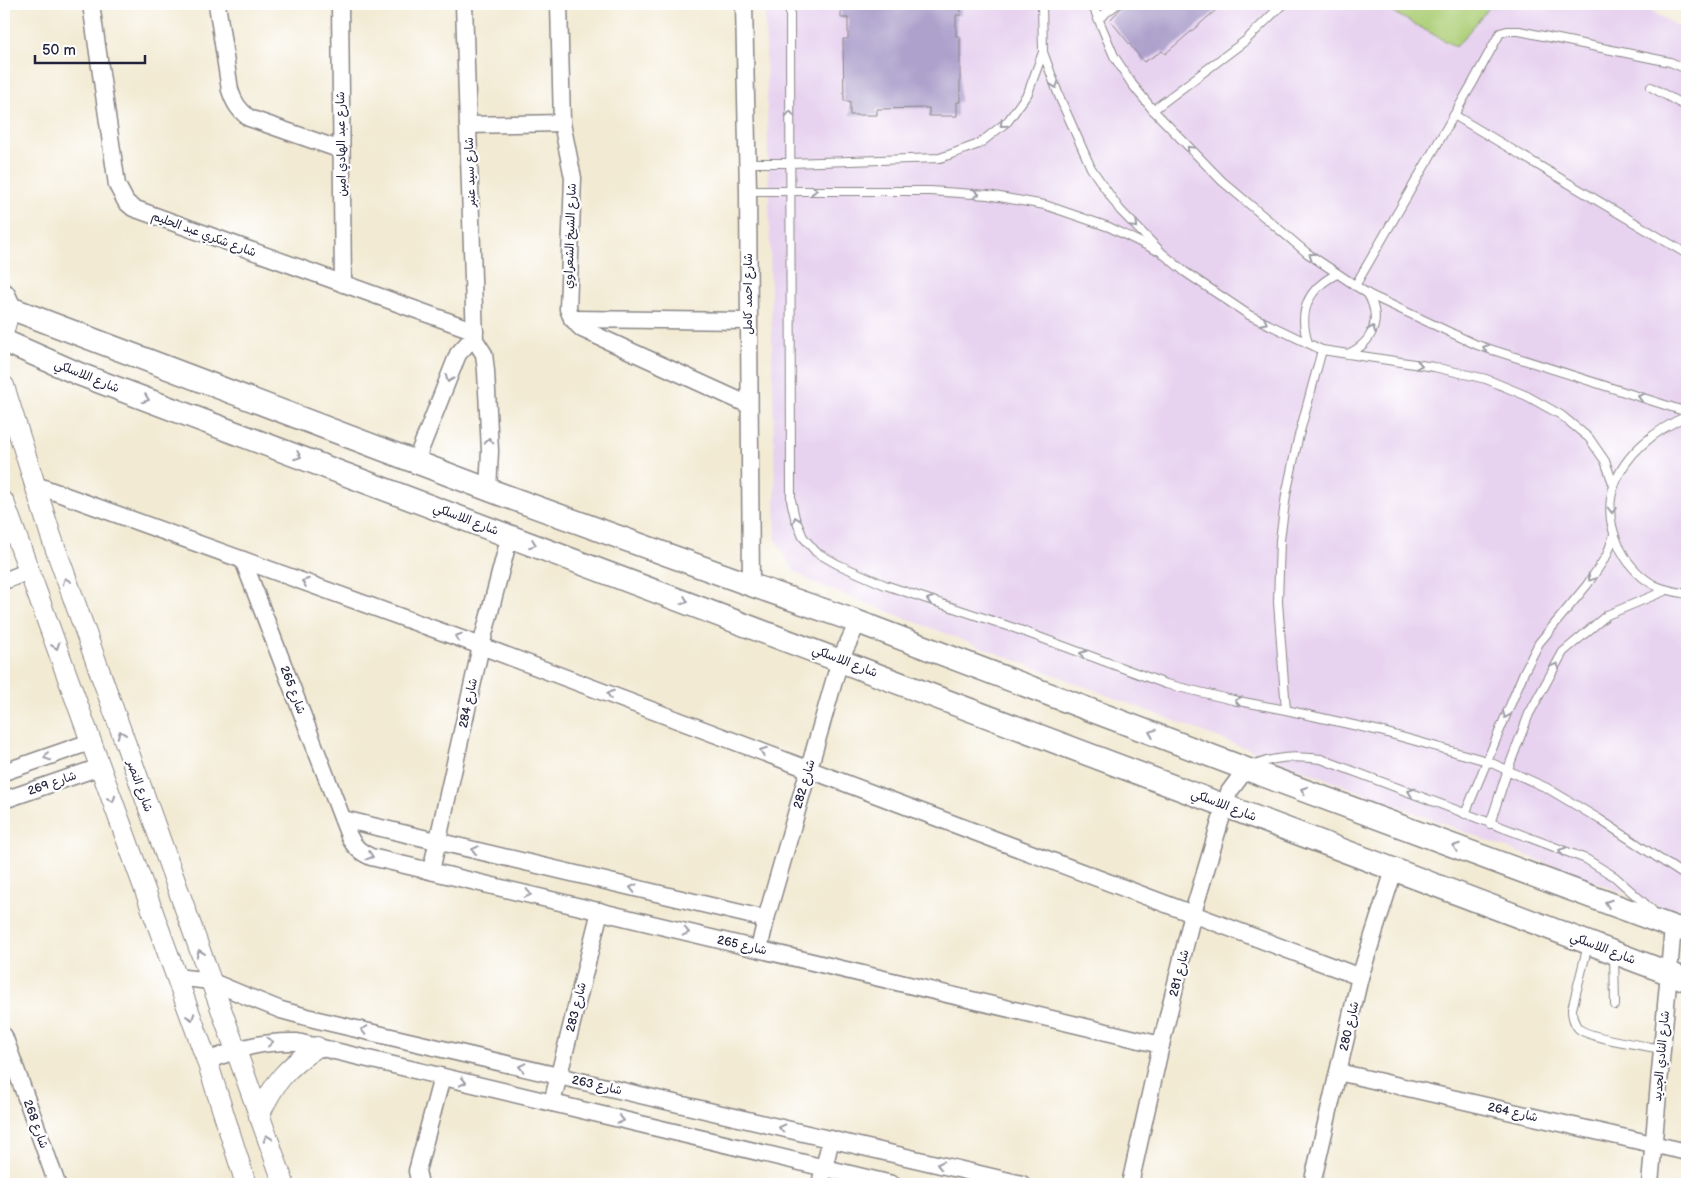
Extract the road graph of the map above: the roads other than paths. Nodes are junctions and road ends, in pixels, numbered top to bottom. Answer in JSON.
{"nodes":[{"id":1,"x":91,"y":4,"type":"edge"},
{"id":2,"x":217,"y":4,"type":"edge"},
{"id":3,"x":340,"y":4,"type":"edge"},
{"id":4,"x":464,"y":4,"type":"edge"},
{"id":5,"x":558,"y":4,"type":"edge"},
{"id":6,"x":744,"y":4,"type":"edge"},
{"id":7,"x":790,"y":4,"type":"edge"},
{"id":8,"x":1042,"y":4,"type":"edge"},
{"id":9,"x":1092,"y":4,"type":"edge"},
{"id":10,"x":1117,"y":4,"type":"edge"},
{"id":11,"x":1283,"y":4,"type":"edge"},
{"id":12,"x":1098,"y":19,"type":"junction"},
{"id":13,"x":1044,"y":52,"type":"junction"},
{"id":14,"x":1687,"y":69,"type":"edge"},
{"id":15,"x":1651,"y":87,"type":"dead end"},
{"id":16,"x":1687,"y":107,"type":"edge"},
{"id":17,"x":1153,"y":110,"type":"junction"},
{"id":18,"x":1454,"y":115,"type":"junction"},
{"id":19,"x":562,"y":123,"type":"junction"},
{"id":20,"x":468,"y":125,"type":"junction"},
{"id":21,"x":341,"y":150,"type":"junction"},
{"id":22,"x":747,"y":162,"type":"junction"},
{"id":23,"x":790,"y":163,"type":"junction"},
{"id":24,"x":748,"y":190,"type":"junction"},
{"id":25,"x":791,"y":190,"type":"junction"},
{"id":26,"x":1162,"y":253,"type":"junction"},
{"id":27,"x":1687,"y":254,"type":"edge"},
{"id":28,"x":1337,"y":274,"type":"junction"},
{"id":29,"x":343,"y":284,"type":"junction"},
{"id":30,"x":1355,"y":286,"type":"junction"},
{"id":31,"x":1368,"y":294,"type":"junction"},
{"id":32,"x":7,"y":302,"type":"edge"},
{"id":33,"x":572,"y":319,"type":"junction"},
{"id":34,"x":748,"y":321,"type":"junction"},
{"id":35,"x":4,"y":330,"type":"edge"},
{"id":36,"x":475,"y":335,"type":"junction"},
{"id":37,"x":95,"y":340,"type":"junction"},
{"id":38,"x":4,"y":341,"type":"edge"},
{"id":39,"x":1308,"y":343,"type":"junction"},
{"id":40,"x":1322,"y":350,"type":"junction"},
{"id":41,"x":1348,"y":354,"type":"junction"},
{"id":42,"x":79,"y":374,"type":"junction"},
{"id":43,"x":4,"y":386,"type":"edge"},
{"id":44,"x":749,"y":405,"type":"junction"},
{"id":45,"x":1687,"y":412,"type":"edge"},
{"id":46,"x":1687,"y":416,"type":"edge"},
{"id":47,"x":415,"y":463,"type":"junction"},
{"id":48,"x":33,"y":484,"type":"junction"},
{"id":49,"x":1614,"y":486,"type":"junction"},
{"id":50,"x":488,"y":490,"type":"junction"},
{"id":51,"x":4,"y":502,"type":"edge"},
{"id":52,"x":510,"y":535,"type":"junction"},
{"id":53,"x":1614,"y":535,"type":"junction"},
{"id":54,"x":243,"y":560,"type":"junction"},
{"id":55,"x":29,"y":571,"type":"junction"},
{"id":56,"x":4,"y":581,"type":"edge"},
{"id":57,"x":750,"y":585,"type":"junction"},
{"id":58,"x":1667,"y":590,"type":"junction"},
{"id":59,"x":1687,"y":594,"type":"edge"},
{"id":60,"x":858,"y":622,"type":"junction"},
{"id":61,"x":481,"y":646,"type":"junction"},
{"id":62,"x":840,"y":660,"type":"junction"},
{"id":63,"x":1286,"y":710,"type":"junction"},
{"id":64,"x":90,"y":742,"type":"junction"},
{"id":65,"x":1487,"y":761,"type":"junction"},
{"id":66,"x":100,"y":767,"type":"junction"},
{"id":67,"x":808,"y":768,"type":"junction"},
{"id":68,"x":1246,"y":769,"type":"junction"},
{"id":69,"x":1508,"y":769,"type":"junction"},
{"id":70,"x":4,"y":772,"type":"edge"},
{"id":71,"x":4,"y":800,"type":"edge"},
{"id":72,"x":1225,"y":806,"type":"junction"},
{"id":73,"x":1465,"y":814,"type":"junction"},
{"id":74,"x":343,"y":819,"type":"junction"},
{"id":75,"x":1490,"y":824,"type":"junction"},
{"id":76,"x":438,"y":842,"type":"junction"},
{"id":77,"x":1394,"y":870,"type":"junction"},
{"id":78,"x":431,"y":871,"type":"junction"},
{"id":79,"x":1687,"y":877,"type":"edge"},
{"id":80,"x":600,"y":911,"type":"junction"},
{"id":81,"x":1194,"y":913,"type":"junction"},
{"id":82,"x":766,"y":919,"type":"junction"},
{"id":83,"x":1680,"y":929,"type":"edge"},
{"id":84,"x":1589,"y":943,"type":"junction"},
{"id":85,"x":759,"y":949,"type":"junction"},
{"id":86,"x":1614,"y":953,"type":"junction"},
{"id":87,"x":1678,"y":976,"type":"edge"},
{"id":88,"x":176,"y":977,"type":"junction"},
{"id":89,"x":1360,"y":977,"type":"junction"},
{"id":90,"x":210,"y":981,"type":"junction"},
{"id":91,"x":1615,"y":1005,"type":"dead end"},
{"id":92,"x":4,"y":1036,"type":"edge"},
{"id":93,"x":1161,"y":1045,"type":"junction"},
{"id":94,"x":318,"y":1047,"type":"junction"},
{"id":95,"x":1662,"y":1049,"type":"junction"},
{"id":96,"x":236,"y":1050,"type":"junction"},
{"id":97,"x":207,"y":1061,"type":"junction"},
{"id":98,"x":1338,"y":1072,"type":"junction"},
{"id":99,"x":558,"y":1076,"type":"junction"},
{"id":100,"x":442,"y":1077,"type":"junction"},
{"id":101,"x":552,"y":1103,"type":"junction"},
{"id":102,"x":259,"y":1116,"type":"junction"},
{"id":103,"x":831,"y":1139,"type":"junction"},
{"id":104,"x":1654,"y":1145,"type":"junction"},
{"id":105,"x":1687,"y":1152,"type":"edge"},
{"id":106,"x":824,"y":1168,"type":"junction"},
{"id":107,"x":57,"y":1184,"type":"edge"},
{"id":108,"x":246,"y":1184,"type":"edge"},
{"id":109,"x":284,"y":1184,"type":"edge"},
{"id":110,"x":420,"y":1184,"type":"edge"},
{"id":111,"x":820,"y":1184,"type":"edge"},
{"id":112,"x":892,"y":1184,"type":"edge"},
{"id":113,"x":1022,"y":1184,"type":"edge"},
{"id":114,"x":1130,"y":1184,"type":"edge"},
{"id":115,"x":1312,"y":1184,"type":"edge"},
{"id":116,"x":1650,"y":1184,"type":"edge"}],
"edges":[{"from":1,"to":29,"type":"street","name":"شارع شكري عبد الحليم"},
{"from":2,"to":21,"type":"street"},
{"from":3,"to":21,"type":"street","name":"شارع عبد الهادي امين"},
{"from":4,"to":20,"type":"street","name":"شارع سيد عنبر"},
{"from":5,"to":19,"type":"street","name":"شارع الشيخ الشعراوي"},
{"from":6,"to":22,"type":"street","name":"شارع احمد كامل"},
{"from":23,"to":7,"type":"lane","one_way":true},
{"from":8,"to":13,"type":"lane"},
{"from":9,"to":12,"type":"lane"},
{"from":10,"to":12,"type":"lane"},
{"from":11,"to":17,"type":"lane"},
{"from":12,"to":17,"type":"lane"},
{"from":13,"to":23,"type":"lane","one_way":true},
{"from":13,"to":26,"type":"lane","one_way":true},
{"from":14,"to":18,"type":"lane"},
{"from":15,"to":16,"type":"lane"},
{"from":28,"to":17,"type":"lane","one_way":true},
{"from":18,"to":27,"type":"lane"},
{"from":18,"to":30,"type":"lane"},
{"from":19,"to":20,"type":"street"},
{"from":19,"to":33,"type":"street","name":"شارع الشيخ الشعراوي"},
{"from":20,"to":36,"type":"street","name":"شارع سيد عنبر"},
{"from":21,"to":29,"type":"street","name":"شارع عبد الهادي امين"},
{"from":22,"to":23,"type":"lane"},
{"from":22,"to":24,"type":"street","name":"شارع احمد كامل"},
{"from":23,"to":25,"type":"lane"},
{"from":24,"to":25,"type":"lane"},
{"from":24,"to":34,"type":"street","name":"شارع احمد كامل"},
{"from":25,"to":26,"type":"lane","one_way":true},
{"from":63,"to":25,"type":"lane","one_way":true},
{"from":26,"to":39,"type":"lane","one_way":true},
{"from":28,"to":30,"type":"lane"},
{"from":28,"to":39,"type":"lane"},
{"from":29,"to":36,"type":"street","name":"شارع شكري عبد الحليم"},
{"from":30,"to":31,"type":"lane"},
{"from":41,"to":31,"type":"lane","one_way":true},
{"from":45,"to":31,"type":"lane","one_way":true},
{"from":32,"to":35,"type":"street"},
{"from":32,"to":37,"type":"main road"},
{"from":33,"to":34,"type":"street"},
{"from":33,"to":44,"type":"street"},
{"from":34,"to":44,"type":"street","name":"شارع احمد كامل"},
{"from":36,"to":47,"type":"street","one_way":true},
{"from":50,"to":36,"type":"street","name":"شارع سيد عنبر","one_way":true},
{"from":37,"to":42,"type":"main road"},
{"from":37,"to":47,"type":"main road"},
{"from":38,"to":42,"type":"main road","name":"شارع اللاسلكي"},
{"from":39,"to":40,"type":"lane"},
{"from":40,"to":41,"type":"lane"},
{"from":40,"to":63,"type":"lane"},
{"from":41,"to":49,"type":"lane","one_way":true},
{"from":42,"to":52,"type":"main road","name":"شارع اللاسلكي","one_way":true},
{"from":43,"to":48,"type":"street","name":"شارع النصر"},
{"from":44,"to":57,"type":"street","name":"شارع احمد كامل"},
{"from":46,"to":49,"type":"lane"},
{"from":47,"to":50,"type":"main road"},
{"from":48,"to":54,"type":"street"},
{"from":90,"to":48,"type":"street","name":"شارع النصر","one_way":true},
{"from":49,"to":53,"type":"lane","one_way":true},
{"from":50,"to":57,"type":"main road"},
{"from":51,"to":55,"type":"street"},
{"from":52,"to":61,"type":"street","name":"شارع 284"},
{"from":52,"to":62,"type":"main road","name":"شارع اللاسلكي","one_way":true},
{"from":53,"to":58,"type":"lane"},
{"from":53,"to":65,"type":"lane","one_way":true},
{"from":61,"to":54,"type":"street","one_way":true},
{"from":54,"to":74,"type":"street","name":"شارع 265"},
{"from":55,"to":56,"type":"street"},
{"from":55,"to":64,"type":"street","one_way":true},
{"from":57,"to":60,"type":"main road"},
{"from":58,"to":59,"type":"lane"},
{"from":69,"to":58,"type":"lane","one_way":true},
{"from":60,"to":62,"type":"street","name":"شارع 282"},
{"from":68,"to":60,"type":"main road","one_way":true},
{"from":67,"to":61,"type":"street","one_way":true},
{"from":61,"to":76,"type":"street","name":"شارع 284"},
{"from":62,"to":67,"type":"street","name":"شارع 282"},
{"from":62,"to":72,"type":"main road","name":"شارع اللاسلكي"},
{"from":63,"to":65,"type":"lane"},
{"from":64,"to":66,"type":"street"},
{"from":64,"to":70,"type":"street","one_way":true},
{"from":65,"to":69,"type":"lane"},
{"from":65,"to":73,"type":"lane"},
{"from":66,"to":71,"type":"street","name":"شارع 269"},
{"from":66,"to":88,"type":"street","one_way":true},
{"from":67,"to":81,"type":"street"},
{"from":67,"to":82,"type":"street","name":"شارع 282"},
{"from":68,"to":72,"type":"street","name":"شارع 281"},
{"from":73,"to":68,"type":"lane","one_way":true},
{"from":83,"to":68,"type":"main road","one_way":true},
{"from":69,"to":75,"type":"lane"},
{"from":69,"to":79,"type":"lane"},
{"from":72,"to":77,"type":"main road","name":"شارع اللاسلكي"},
{"from":72,"to":81,"type":"street","name":"شارع 281"},
{"from":73,"to":75,"type":"lane"},
{"from":74,"to":76,"type":"street"},
{"from":74,"to":78,"type":"street","name":"شارع 265","one_way":true},
{"from":83,"to":75,"type":"lane","one_way":true},
{"from":76,"to":78,"type":"street","name":"شارع 284"},
{"from":82,"to":76,"type":"street","one_way":true},
{"from":77,"to":84,"type":"main road","name":"شارع اللاسلكي"},
{"from":77,"to":89,"type":"street","name":"شارع 280"},
{"from":78,"to":80,"type":"street","name":"شارع 265","one_way":true},
{"from":80,"to":85,"type":"street","name":"شارع 265","one_way":true},
{"from":80,"to":99,"type":"street","name":"شارع 283"},
{"from":81,"to":89,"type":"street"},
{"from":81,"to":93,"type":"street","name":"شارع 281"},
{"from":82,"to":85,"type":"street","name":"شارع 282"},
{"from":83,"to":87,"type":"street","name":"شارع النادي الجديد"},
{"from":84,"to":86,"type":"main road","name":"شارع اللاسلكي"},
{"from":84,"to":95,"type":"lane"},
{"from":85,"to":93,"type":"street","name":"شارع 265"},
{"from":86,"to":87,"type":"main road","name":"شارع اللاسلكي"},
{"from":86,"to":91,"type":"lane"},
{"from":87,"to":95,"type":"street","name":"شارع النادي الجديد"},
{"from":88,"to":90,"type":"street","name":"شارع 263"},
{"from":88,"to":97,"type":"street","one_way":true},
{"from":89,"to":98,"type":"street","name":"شارع 280"},
{"from":90,"to":96,"type":"street","name":"شارع النصر"},
{"from":99,"to":90,"type":"street","name":"شارع 263","one_way":true},
{"from":92,"to":107,"type":"street","name":"شارع 268"},
{"from":93,"to":114,"type":"street","name":"شارع 281"},
{"from":96,"to":94,"type":"street","one_way":true},
{"from":94,"to":100,"type":"street"},
{"from":94,"to":102,"type":"street"},
{"from":95,"to":104,"type":"street","name":"شارع النادي الجديد"},
{"from":96,"to":97,"type":"street"},
{"from":96,"to":102,"type":"street","name":"شارع النصر"},
{"from":97,"to":108,"type":"street"},
{"from":98,"to":104,"type":"street","name":"شارع 264"},
{"from":98,"to":115,"type":"street","name":"شارع 280"},
{"from":99,"to":101,"type":"street","name":"شارع 283"},
{"from":103,"to":99,"type":"street","name":"شارع 263","one_way":true},
{"from":100,"to":101,"type":"street","one_way":true},
{"from":100,"to":110,"type":"street"},
{"from":101,"to":106,"type":"street","one_way":true},
{"from":109,"to":102,"type":"street","name":"شارع النصر","one_way":true},
{"from":103,"to":106,"type":"street"},
{"from":113,"to":103,"type":"street","name":"شارع 263","one_way":true},
{"from":104,"to":105,"type":"street","name":"شارع 264"},
{"from":104,"to":116,"type":"street","name":"شارع النادي الجديد"},
{"from":106,"to":111,"type":"street"},
{"from":106,"to":112,"type":"street"}]}
